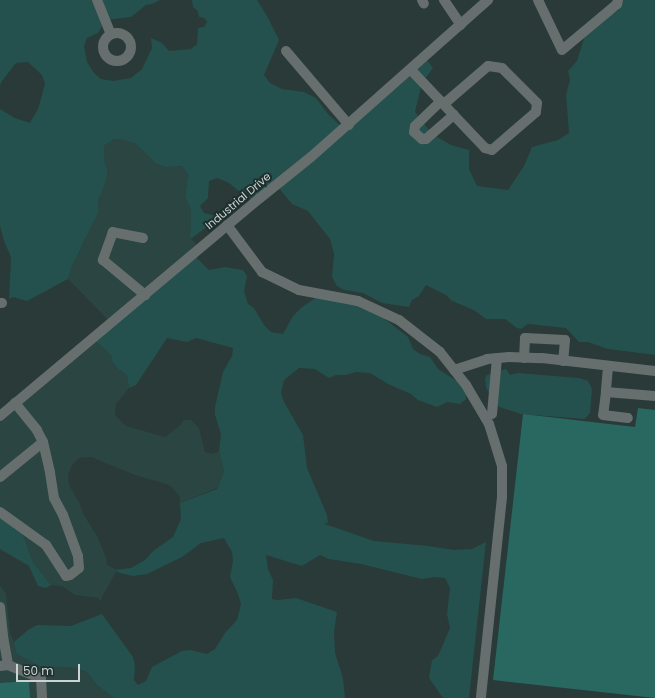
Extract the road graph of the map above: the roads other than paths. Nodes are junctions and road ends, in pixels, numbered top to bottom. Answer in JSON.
{"nodes":[{"id":1,"x":98,"y":0,"type":"edge"},
{"id":2,"x":444,"y":0,"type":"edge"},
{"id":3,"x":488,"y":0,"type":"edge"},
{"id":4,"x":538,"y":0,"type":"edge"},
{"id":5,"x":618,"y":0,"type":"edge"},
{"id":6,"x":461,"y":25,"type":"junction"},
{"id":7,"x":110,"y":33,"type":"dead end"},
{"id":8,"x":286,"y":50,"type":"dead end"},
{"id":9,"x":411,"y":70,"type":"junction"},
{"id":10,"x":442,"y":103,"type":"junction"},
{"id":11,"x":454,"y":115,"type":"junction"},
{"id":12,"x":349,"y":125,"type":"junction"},
{"id":13,"x":227,"y":226,"type":"junction"},
{"id":14,"x":143,"y":238,"type":"dead end"},
{"id":15,"x":145,"y":295,"type":"junction"},
{"id":16,"x":497,"y":358,"type":"junction"},
{"id":17,"x":524,"y":358,"type":"junction"},
{"id":18,"x":563,"y":361,"type":"junction"},
{"id":19,"x":608,"y":367,"type":"junction"},
{"id":20,"x":454,"y":370,"type":"junction"},
{"id":21,"x":655,"y":371,"type":"edge"},
{"id":22,"x":606,"y":392,"type":"junction"},
{"id":23,"x":655,"y":396,"type":"edge"},
{"id":24,"x":15,"y":403,"type":"junction"},
{"id":25,"x":492,"y":414,"type":"dead end"},
{"id":26,"x":0,"y":416,"type":"edge"},
{"id":27,"x":628,"y":418,"type":"dead end"},
{"id":28,"x":43,"y":442,"type":"junction"},
{"id":29,"x":0,"y":477,"type":"edge"},
{"id":30,"x":0,"y":512,"type":"edge"},
{"id":31,"x":0,"y":607,"type":"edge"},
{"id":32,"x":2,"y":636,"type":"edge"},
{"id":33,"x":4,"y":665,"type":"edge"},
{"id":34,"x":42,"y":698,"type":"edge"},
{"id":35,"x":481,"y":698,"type":"edge"}],
"edges":[{"from":1,"to":7,"type":"street"},
{"from":2,"to":6,"type":"street"},
{"from":3,"to":6,"type":"street","name":"Industrial Drive"},
{"from":4,"to":5,"type":"street"},
{"from":6,"to":9,"type":"street","name":"Industrial Drive"},
{"from":8,"to":12,"type":"street"},
{"from":9,"to":10,"type":"street"},
{"from":9,"to":12,"type":"street","name":"Industrial Drive"},
{"from":10,"to":11,"type":"street"},
{"from":10,"to":11,"type":"street"},
{"from":10,"to":11,"type":"street"},
{"from":12,"to":13,"type":"street","name":"Industrial Drive"},
{"from":13,"to":15,"type":"street","name":"Industrial Drive"},
{"from":13,"to":20,"type":"street"},
{"from":14,"to":15,"type":"street"},
{"from":15,"to":24,"type":"street","name":"Industrial Drive"},
{"from":16,"to":17,"type":"street"},
{"from":16,"to":20,"type":"street"},
{"from":16,"to":25,"type":"street"},
{"from":17,"to":18,"type":"street"},
{"from":17,"to":18,"type":"street"},
{"from":18,"to":19,"type":"street"},
{"from":19,"to":21,"type":"street"},
{"from":19,"to":22,"type":"street"},
{"from":20,"to":35,"type":"street"},
{"from":22,"to":23,"type":"street"},
{"from":22,"to":27,"type":"street"},
{"from":24,"to":26,"type":"street","name":"Industrial Drive"},
{"from":24,"to":28,"type":"street"},
{"from":28,"to":29,"type":"street"},
{"from":28,"to":30,"type":"street"},
{"from":31,"to":32,"type":"street"},
{"from":32,"to":33,"type":"street"},
{"from":33,"to":34,"type":"street"}]}
